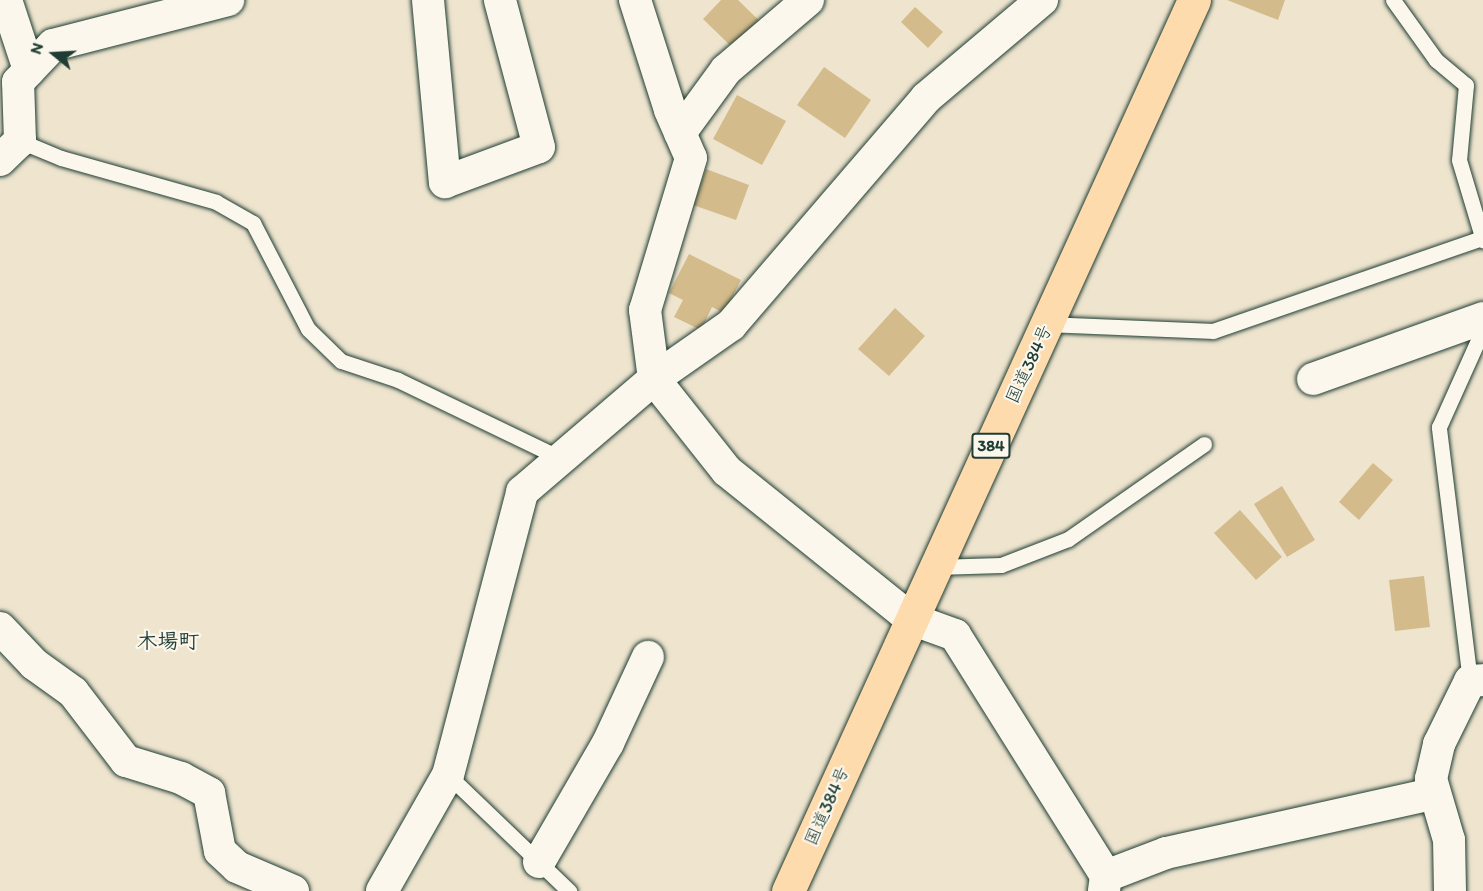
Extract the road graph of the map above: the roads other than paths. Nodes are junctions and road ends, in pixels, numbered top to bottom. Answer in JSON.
{"nodes":[{"id":1,"x":6,"y":0,"type":"edge"},
{"id":2,"x":228,"y":0,"type":"edge"},
{"id":3,"x":428,"y":0,"type":"edge"},
{"id":4,"x":500,"y":0,"type":"edge"},
{"id":5,"x":635,"y":0,"type":"edge"},
{"id":6,"x":808,"y":0,"type":"edge"},
{"id":7,"x":1042,"y":0,"type":"edge"},
{"id":8,"x":1194,"y":0,"type":"edge"},
{"id":9,"x":1393,"y":0,"type":"edge"},
{"id":10,"x":16,"y":79,"type":"edge"},
{"id":11,"x":680,"y":133,"type":"junction"},
{"id":12,"x":10,"y":151,"type":"edge"},
{"id":13,"x":1483,"y":239,"type":"edge"},
{"id":14,"x":1483,"y":318,"type":"edge"},
{"id":15,"x":1047,"y":324,"type":"junction"},
{"id":16,"x":1483,"y":329,"type":"edge"},
{"id":17,"x":1312,"y":378,"type":"dead end"},
{"id":18,"x":654,"y":379,"type":"junction"},
{"id":19,"x":1204,"y":444,"type":"dead end"},
{"id":20,"x":562,"y":459,"type":"junction"},
{"id":21,"x":936,"y":567,"type":"junction"},
{"id":22,"x":911,"y":619,"type":"junction"},
{"id":23,"x":0,"y":628,"type":"edge"},
{"id":24,"x":648,"y":657,"type":"dead end"},
{"id":25,"x":1476,"y":681,"type":"edge"},
{"id":26,"x":448,"y":776,"type":"junction"},
{"id":27,"x":1433,"y":794,"type":"junction"},
{"id":28,"x":539,"y":862,"type":"junction"},
{"id":29,"x":1105,"y":884,"type":"edge"},
{"id":30,"x":293,"y":891,"type":"edge"},
{"id":31,"x":382,"y":891,"type":"edge"},
{"id":32,"x":569,"y":891,"type":"edge"},
{"id":33,"x":788,"y":891,"type":"edge"},
{"id":34,"x":1450,"y":891,"type":"edge"}],
"edges":[{"from":1,"to":10,"type":"street"},
{"from":2,"to":10,"type":"street"},
{"from":3,"to":4,"type":"street"},
{"from":5,"to":11,"type":"street"},
{"from":6,"to":11,"type":"street"},
{"from":7,"to":18,"type":"street"},
{"from":8,"to":15,"type":"highway","name":"国道384号","number":"384"},
{"from":9,"to":13,"type":"lane"},
{"from":10,"to":12,"type":"street"},
{"from":11,"to":18,"type":"street"},
{"from":12,"to":20,"type":"lane"},
{"from":13,"to":15,"type":"lane"},
{"from":14,"to":17,"type":"street"},
{"from":15,"to":21,"type":"highway","name":"国道384号","number":"384"},
{"from":16,"to":25,"type":"lane"},
{"from":18,"to":20,"type":"street"},
{"from":18,"to":22,"type":"street"},
{"from":19,"to":21,"type":"lane"},
{"from":20,"to":26,"type":"street"},
{"from":21,"to":22,"type":"highway","name":"国道384号","number":"384"},
{"from":22,"to":29,"type":"street"},
{"from":22,"to":33,"type":"highway","name":"国道384号","number":"384"},
{"from":23,"to":30,"type":"street"},
{"from":24,"to":28,"type":"street"},
{"from":25,"to":27,"type":"street"},
{"from":26,"to":28,"type":"lane"},
{"from":26,"to":31,"type":"street"},
{"from":27,"to":29,"type":"street"},
{"from":27,"to":34,"type":"street"},
{"from":28,"to":32,"type":"lane"}]}
